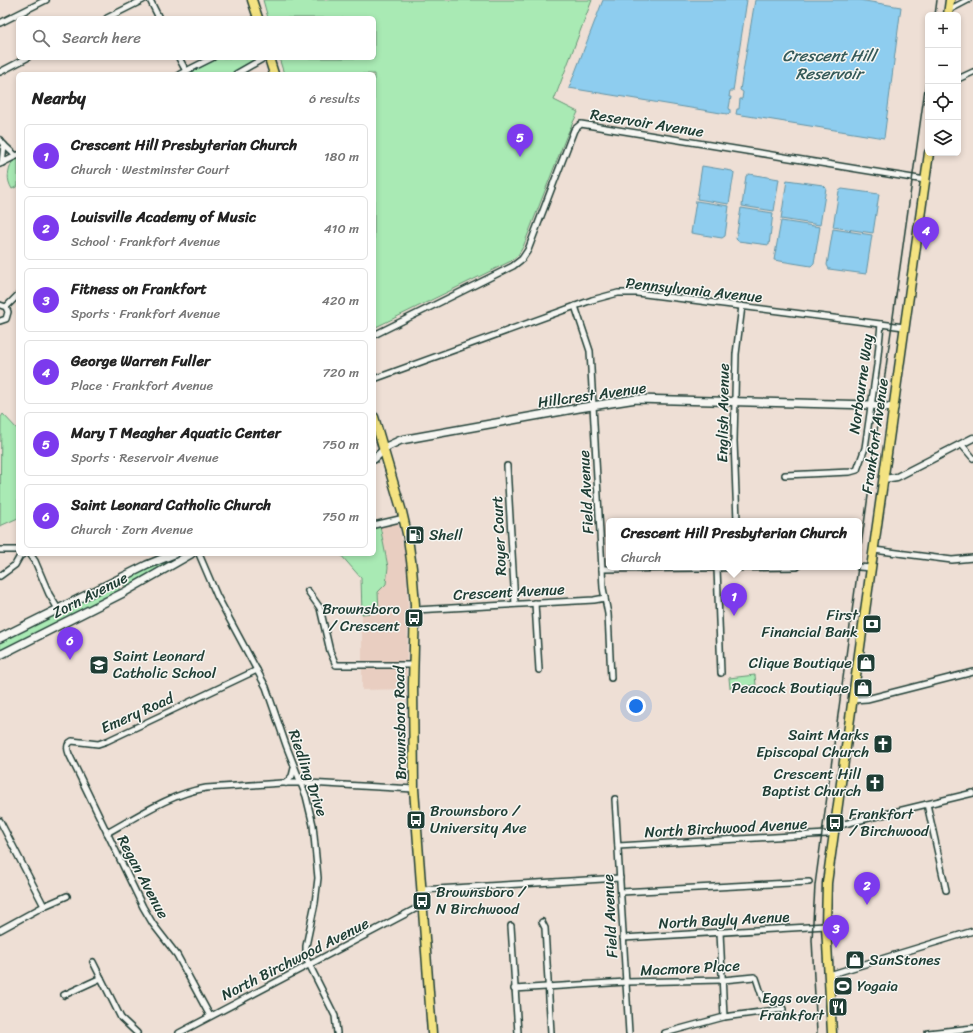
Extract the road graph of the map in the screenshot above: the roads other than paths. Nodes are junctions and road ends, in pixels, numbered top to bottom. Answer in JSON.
{"nodes":[{"id":1,"x":46,"y":0,"type":"edge"},
{"id":2,"x":143,"y":0,"type":"edge"},
{"id":3,"x":150,"y":0,"type":"edge"},
{"id":4,"x":252,"y":0,"type":"edge"},
{"id":5,"x":950,"y":0,"type":"edge"},
{"id":6,"x":968,"y":0,"type":"edge"},
{"id":7,"x":948,"y":12,"type":"edge"},
{"id":8,"x":111,"y":16,"type":"edge"},
{"id":9,"x":158,"y":16,"type":"edge"},
{"id":10,"x":257,"y":16,"type":"edge"},
{"id":11,"x":0,"y":23,"type":"edge"},
{"id":12,"x":23,"y":60,"type":"edge"},
{"id":13,"x":180,"y":60,"type":"edge"},
{"id":14,"x":208,"y":60,"type":"edge"},
{"id":15,"x":260,"y":60,"type":"edge"},
{"id":16,"x":270,"y":60,"type":"edge"},
{"id":17,"x":0,"y":72,"type":"edge"},
{"id":18,"x":183,"y":72,"type":"edge"},
{"id":19,"x":185,"y":72,"type":"edge"},
{"id":20,"x":240,"y":72,"type":"edge"},
{"id":21,"x":273,"y":72,"type":"edge"},
{"id":22,"x":973,"y":72,"type":"edge"},
{"id":23,"x":961,"y":78,"type":"edge"},
{"id":24,"x":0,"y":140,"type":"edge"},
{"id":25,"x":4,"y":145,"type":"junction"},
{"id":26,"x":16,"y":155,"type":"edge"},
{"id":27,"x":16,"y":156,"type":"edge"},
{"id":28,"x":929,"y":156,"type":"edge"},
{"id":29,"x":1,"y":163,"type":"edge"},
{"id":30,"x":925,"y":180,"type":"junction"},
{"id":31,"x":16,"y":297,"type":"edge"},
{"id":32,"x":0,"y":305,"type":"edge"},
{"id":33,"x":575,"y":306,"type":"junction"},
{"id":34,"x":742,"y":306,"type":"junction"},
{"id":35,"x":6,"y":307,"type":"junction"},
{"id":36,"x":0,"y":321,"type":"edge"},
{"id":37,"x":881,"y":324,"type":"junction"},
{"id":38,"x":904,"y":327,"type":"junction"},
{"id":39,"x":376,"y":334,"type":"edge"},
{"id":40,"x":376,"y":378,"type":"edge"},
{"id":41,"x":735,"y":401,"type":"junction"},
{"id":42,"x":593,"y":405,"type":"junction"},
{"id":43,"x":872,"y":405,"type":"junction"},
{"id":44,"x":894,"y":408,"type":"junction"},
{"id":45,"x":376,"y":424,"type":"edge"},
{"id":46,"x":973,"y":438,"type":"edge"},
{"id":47,"x":961,"y":444,"type":"junction"},
{"id":48,"x":384,"y":450,"type":"junction"},
{"id":49,"x":376,"y":457,"type":"edge"},
{"id":50,"x":973,"y":458,"type":"edge"},
{"id":51,"x":507,"y":466,"type":"dead end"},
{"id":52,"x":785,"y":475,"type":"dead end"},
{"id":53,"x":884,"y":479,"type":"junction"},
{"id":54,"x":404,"y":518,"type":"junction"},
{"id":55,"x":737,"y":518,"type":"edge"},
{"id":56,"x":376,"y":525,"type":"edge"},
{"id":57,"x":0,"y":550,"type":"edge"},
{"id":58,"x":16,"y":550,"type":"edge"},
{"id":59,"x":874,"y":550,"type":"junction"},
{"id":60,"x":20,"y":556,"type":"edge"},
{"id":61,"x":31,"y":556,"type":"edge"},
{"id":62,"x":169,"y":556,"type":"edge"},
{"id":63,"x":188,"y":556,"type":"edge"},
{"id":64,"x":200,"y":556,"type":"edge"},
{"id":65,"x":973,"y":558,"type":"edge"},
{"id":66,"x":862,"y":567,"type":"edge"},
{"id":67,"x":871,"y":568,"type":"junction"},
{"id":68,"x":602,"y":569,"type":"junction"},
{"id":69,"x":606,"y":569,"type":"edge"},
{"id":70,"x":717,"y":570,"type":"edge"},
{"id":71,"x":0,"y":576,"type":"edge"},
{"id":72,"x":308,"y":591,"type":"dead end"},
{"id":73,"x":605,"y":598,"type":"junction"},
{"id":74,"x":536,"y":603,"type":"junction"},
{"id":75,"x":515,"y":604,"type":"junction"},
{"id":76,"x":58,"y":609,"type":"junction"},
{"id":77,"x":415,"y":610,"type":"junction"},
{"id":78,"x":0,"y":638,"type":"edge"},
{"id":79,"x":0,"y":655,"type":"edge"},
{"id":80,"x":413,"y":665,"type":"junction"},
{"id":81,"x":256,"y":670,"type":"junction"},
{"id":82,"x":539,"y":670,"type":"dead end"},
{"id":83,"x":973,"y":672,"type":"edge"},
{"id":84,"x":721,"y":673,"type":"dead end"},
{"id":85,"x":612,"y":678,"type":"dead end"},
{"id":86,"x":852,"y":700,"type":"junction"},
{"id":87,"x":68,"y":744,"type":"joint"},
{"id":88,"x":294,"y":767,"type":"junction"},
{"id":89,"x":286,"y":783,"type":"junction"},
{"id":90,"x":300,"y":783,"type":"junction"},
{"id":91,"x":414,"y":789,"type":"junction"},
{"id":92,"x":973,"y":793,"type":"edge"},
{"id":93,"x":615,"y":798,"type":"dead end"},
{"id":94,"x":927,"y":804,"type":"junction"},
{"id":95,"x":0,"y":821,"type":"edge"},
{"id":96,"x":834,"y":830,"type":"junction"},
{"id":97,"x":107,"y":833,"type":"junction"},
{"id":98,"x":618,"y":846,"type":"junction"},
{"id":99,"x":620,"y":878,"type":"junction"},
{"id":100,"x":809,"y":882,"type":"dead end"},
{"id":101,"x":421,"y":890,"type":"junction"},
{"id":102,"x":946,"y":890,"type":"dead end"},
{"id":103,"x":621,"y":892,"type":"junction"},
{"id":104,"x":67,"y":896,"type":"dead end"},
{"id":105,"x":44,"y":906,"type":"junction"},
{"id":106,"x":423,"y":907,"type":"junction"},
{"id":107,"x":542,"y":922,"type":"dead end"},
{"id":108,"x":511,"y":926,"type":"dead end"},
{"id":109,"x":826,"y":926,"type":"junction"},
{"id":110,"x":0,"y":930,"type":"edge"},
{"id":111,"x":973,"y":930,"type":"edge"},
{"id":112,"x":720,"y":932,"type":"junction"},
{"id":113,"x":623,"y":938,"type":"junction"},
{"id":114,"x":93,"y":962,"type":"dead end"},
{"id":115,"x":309,"y":965,"type":"junction"},
{"id":116,"x":829,"y":975,"type":"junction"},
{"id":117,"x":101,"y":978,"type":"junction"},
{"id":118,"x":722,"y":980,"type":"junction"},
{"id":119,"x":626,"y":982,"type":"junction"},
{"id":120,"x":549,"y":987,"type":"junction"},
{"id":121,"x":514,"y":989,"type":"junction"},
{"id":122,"x":64,"y":995,"type":"dead end"},
{"id":123,"x":763,"y":999,"type":"dead end"},
{"id":124,"x":783,"y":1009,"type":"dead end"},
{"id":125,"x":210,"y":1016,"type":"junction"},
{"id":126,"x":724,"y":1017,"type":"junction"},
{"id":127,"x":973,"y":1028,"type":"edge"},
{"id":128,"x":137,"y":1033,"type":"edge"},
{"id":129,"x":179,"y":1033,"type":"edge"},
{"id":130,"x":337,"y":1033,"type":"edge"},
{"id":131,"x":432,"y":1033,"type":"edge"},
{"id":132,"x":518,"y":1033,"type":"edge"},
{"id":133,"x":551,"y":1033,"type":"edge"},
{"id":134,"x":629,"y":1033,"type":"edge"},
{"id":135,"x":665,"y":1033,"type":"edge"},
{"id":136,"x":832,"y":1033,"type":"edge"},
{"id":137,"x":928,"y":1033,"type":"edge"}],
"edges":[{"from":1,"to":11,"type":"street"},
{"from":2,"to":8,"type":"street"},
{"from":3,"to":9,"type":"street"},
{"from":4,"to":10,"type":"main road"},
{"from":5,"to":7,"type":"main road"},
{"from":6,"to":7,"type":"street"},
{"from":12,"to":17,"type":"street"},
{"from":13,"to":18,"type":"street"},
{"from":14,"to":19,"type":"street"},
{"from":15,"to":20,"type":"street"},
{"from":16,"to":21,"type":"main road"},
{"from":22,"to":23,"type":"street"},
{"from":24,"to":25,"type":"street"},
{"from":25,"to":26,"type":"street"},
{"from":25,"to":29,"type":"street"},
{"from":27,"to":29,"type":"street"},
{"from":28,"to":30,"type":"main road","name":"Frankfort Avenue"},
{"from":30,"to":38,"type":"main road","name":"Frankfort Avenue"},
{"from":30,"to":39,"type":"street","name":"Reservoir Avenue"},
{"from":31,"to":35,"type":"street"},
{"from":32,"to":35,"type":"street"},
{"from":33,"to":34,"type":"street","name":"Pennsylvania Avenue"},
{"from":33,"to":40,"type":"street","name":"Pennsylvania Avenue"},
{"from":33,"to":42,"type":"street","name":"Field Avenue"},
{"from":34,"to":37,"type":"street","name":"Pennsylvania Avenue"},
{"from":34,"to":41,"type":"street","name":"English Avenue"},
{"from":35,"to":36,"type":"street"},
{"from":37,"to":38,"type":"street","name":"Pennsylvania Avenue"},
{"from":37,"to":43,"type":"street","name":"Norbourne Way"},
{"from":38,"to":44,"type":"main road","name":"Frankfort Avenue"},
{"from":41,"to":42,"type":"main road","name":"Hillcrest Avenue"},
{"from":41,"to":43,"type":"main road","name":"Hillcrest Avenue"},
{"from":41,"to":55,"type":"street","name":"English Avenue"},
{"from":42,"to":48,"type":"main road","name":"Hillcrest Avenue"},
{"from":42,"to":68,"type":"street","name":"Field Avenue"},
{"from":43,"to":44,"type":"main road","name":"Hillcrest Avenue"},
{"from":43,"to":52,"type":"street","name":"Norbourne Way"},
{"from":44,"to":53,"type":"main road","name":"Frankfort Avenue"},
{"from":45,"to":48,"type":"main road","name":"Brownsboro Road"},
{"from":46,"to":47,"type":"street"},
{"from":47,"to":50,"type":"street"},
{"from":47,"to":53,"type":"street"},
{"from":48,"to":49,"type":"main road","name":"Hillcrest Avenue"},
{"from":48,"to":54,"type":"main road","name":"Brownsboro Road"},
{"from":51,"to":75,"type":"street","name":"Royer Court"},
{"from":53,"to":59,"type":"main road","name":"Frankfort Avenue"},
{"from":54,"to":56,"type":"street"},
{"from":54,"to":77,"type":"main road","name":"Brownsboro Road"},
{"from":57,"to":58,"type":"street"},
{"from":59,"to":65,"type":"street"},
{"from":59,"to":67,"type":"main road","name":"Frankfort Avenue"},
{"from":60,"to":71,"type":"street"},
{"from":61,"to":76,"type":"street"},
{"from":62,"to":76,"type":"main road","name":"Zorn Avenue"},
{"from":63,"to":79,"type":"main road","name":"Zorn Avenue"},
{"from":64,"to":81,"type":"street","name":"Riedling Drive"},
{"from":66,"to":67,"type":"street"},
{"from":67,"to":86,"type":"main road","name":"Frankfort Avenue"},
{"from":68,"to":69,"type":"street"},
{"from":68,"to":73,"type":"street","name":"Field Avenue"},
{"from":70,"to":84,"type":"street"},
{"from":72,"to":80,"type":"street"},
{"from":73,"to":74,"type":"street","name":"Crescent Avenue"},
{"from":73,"to":85,"type":"street","name":"Field Avenue"},
{"from":74,"to":75,"type":"street","name":"Crescent Avenue"},
{"from":74,"to":82,"type":"street"},
{"from":75,"to":77,"type":"street","name":"Crescent Avenue"},
{"from":76,"to":78,"type":"main road","name":"Zorn Avenue"},
{"from":77,"to":80,"type":"main road","name":"Brownsboro Road"},
{"from":80,"to":91,"type":"main road","name":"Brownsboro Road"},
{"from":81,"to":87,"type":"street","name":"Emery Road"},
{"from":81,"to":88,"type":"street","name":"Riedling Drive"},
{"from":83,"to":86,"type":"street"},
{"from":86,"to":96,"type":"main road","name":"Frankfort Avenue"},
{"from":87,"to":97,"type":"street","name":"Regan Avenue"},
{"from":88,"to":89,"type":"street"},
{"from":88,"to":90,"type":"street","name":"Riedling Drive"},
{"from":89,"to":90,"type":"street"},
{"from":89,"to":97,"type":"street"},
{"from":90,"to":91,"type":"street"},
{"from":90,"to":115,"type":"street","name":"Riedling Drive"},
{"from":91,"to":101,"type":"main road","name":"Brownsboro Road"},
{"from":92,"to":94,"type":"street","name":"North Birchwood Avenue"},
{"from":93,"to":98,"type":"street","name":"Field Avenue"},
{"from":94,"to":96,"type":"street","name":"North Birchwood Avenue"},
{"from":94,"to":102,"type":"street"},
{"from":95,"to":105,"type":"street"},
{"from":96,"to":98,"type":"street","name":"North Birchwood Avenue"},
{"from":96,"to":109,"type":"main road","name":"Frankfort Avenue"},
{"from":97,"to":125,"type":"street","name":"Regan Avenue"},
{"from":98,"to":99,"type":"street","name":"Field Avenue"},
{"from":99,"to":101,"type":"street"},
{"from":99,"to":103,"type":"street","name":"Field Avenue"},
{"from":100,"to":103,"type":"street"},
{"from":101,"to":106,"type":"main road","name":"Brownsboro Road"},
{"from":103,"to":113,"type":"street","name":"Field Avenue"},
{"from":104,"to":105,"type":"street"},
{"from":105,"to":110,"type":"street"},
{"from":106,"to":115,"type":"street","name":"North Birchwood Avenue"},
{"from":106,"to":131,"type":"main road","name":"Brownsboro Road"},
{"from":107,"to":120,"type":"street"},
{"from":108,"to":121,"type":"street"},
{"from":109,"to":112,"type":"street","name":"North Bayly Avenue"},
{"from":109,"to":116,"type":"main road","name":"Frankfort Avenue"},
{"from":111,"to":116,"type":"street"},
{"from":112,"to":113,"type":"street","name":"North Bayly Avenue"},
{"from":112,"to":118,"type":"street"},
{"from":113,"to":119,"type":"street","name":"Field Avenue"},
{"from":114,"to":117,"type":"street"},
{"from":115,"to":125,"type":"street","name":"North Birchwood Avenue"},
{"from":115,"to":130,"type":"street","name":"Riedling Drive"},
{"from":116,"to":136,"type":"main road","name":"Frankfort Avenue"},
{"from":117,"to":122,"type":"street"},
{"from":117,"to":128,"type":"street"},
{"from":118,"to":119,"type":"street","name":"Macmore Place"},
{"from":118,"to":123,"type":"street","name":"Macmore Place"},
{"from":118,"to":126,"type":"street"},
{"from":119,"to":120,"type":"street"},
{"from":119,"to":134,"type":"street","name":"Field Avenue"},
{"from":120,"to":121,"type":"street"},
{"from":120,"to":133,"type":"street"},
{"from":121,"to":132,"type":"street"},
{"from":124,"to":126,"type":"street"},
{"from":125,"to":129,"type":"street","name":"North Birchwood Avenue"},
{"from":126,"to":135,"type":"street"},
{"from":127,"to":137,"type":"street"}]}
